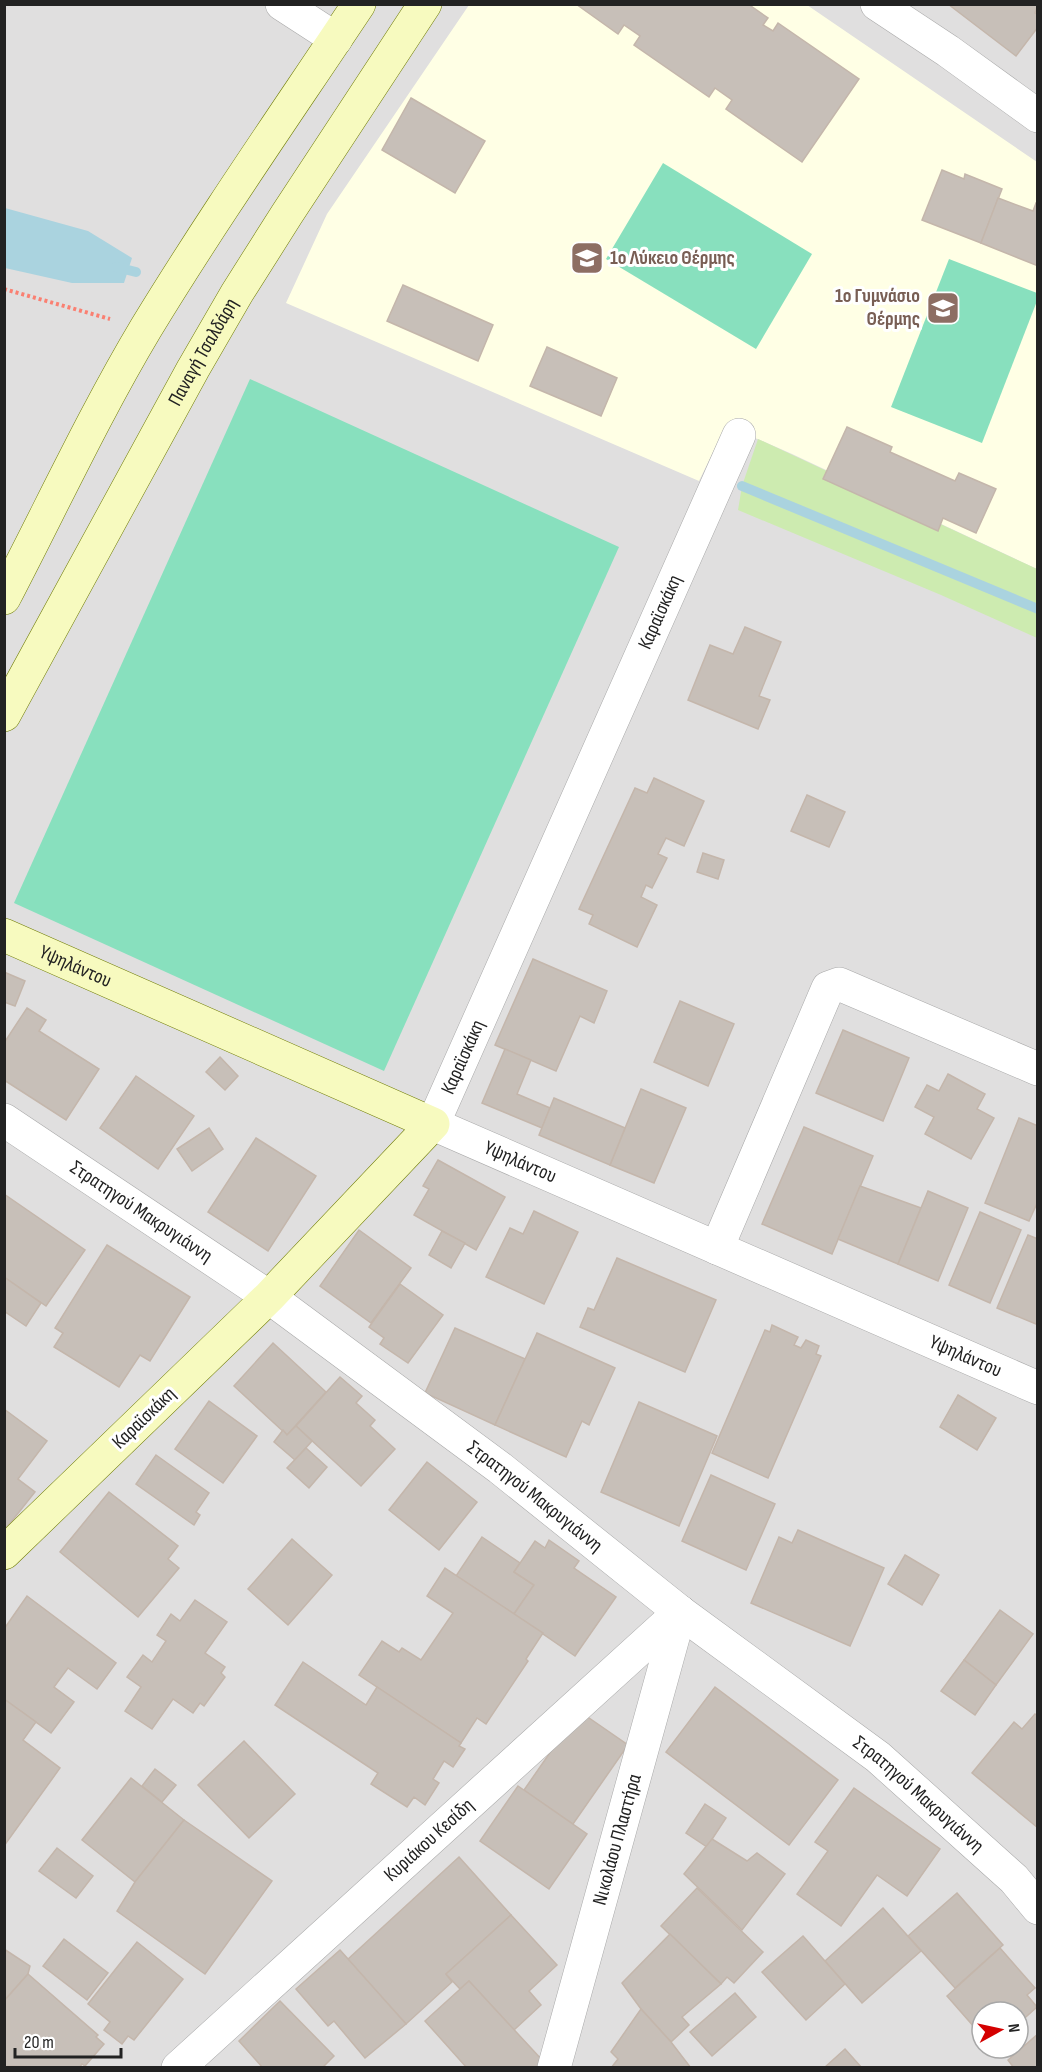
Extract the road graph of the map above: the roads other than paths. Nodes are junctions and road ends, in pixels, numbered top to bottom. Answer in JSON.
{"nodes":[{"id":1,"x":282,"y":4,"type":"edge"},
{"id":2,"x":358,"y":4,"type":"edge"},
{"id":3,"x":425,"y":4,"type":"edge"},
{"id":4,"x":877,"y":4,"type":"edge"},
{"id":5,"x":336,"y":39,"type":"junction"},
{"id":6,"x":1036,"y":111,"type":"edge"},
{"id":7,"x":739,"y":435,"type":"dead end"},
{"id":8,"x":4,"y":598,"type":"edge"},
{"id":9,"x":4,"y":715,"type":"edge"},
{"id":10,"x":4,"y":935,"type":"edge"},
{"id":11,"x":1038,"y":1069,"type":"edge"},
{"id":12,"x":4,"y":1120,"type":"edge"},
{"id":13,"x":433,"y":1124,"type":"junction"},
{"id":14,"x":717,"y":1248,"type":"junction"},
{"id":15,"x":269,"y":1297,"type":"junction"},
{"id":16,"x":1038,"y":1388,"type":"edge"},
{"id":17,"x":4,"y":1553,"type":"edge"},
{"id":18,"x":680,"y":1612,"type":"junction"},
{"id":19,"x":1038,"y":1908,"type":"edge"},
{"id":20,"x":178,"y":2067,"type":"edge"},
{"id":21,"x":554,"y":2067,"type":"edge"}],
"edges":[{"from":1,"to":5,"type":"street"},
{"from":2,"to":5,"type":"street"},
{"from":3,"to":9,"type":"street","name":"Παναγή Τσαλδάρη"},
{"from":4,"to":6,"type":"street"},
{"from":5,"to":8,"type":"street"},
{"from":7,"to":13,"type":"street","name":"Καραϊσκάκη"},
{"from":10,"to":13,"type":"street","name":"Υψηλάντου"},
{"from":11,"to":14,"type":"street"},
{"from":12,"to":15,"type":"street","name":"Στρατηγού Μακρυγιάννη"},
{"from":13,"to":14,"type":"street","name":"Υψηλάντου"},
{"from":13,"to":15,"type":"street","name":"Καραϊσκάκη"},
{"from":14,"to":16,"type":"street","name":"Υψηλάντου"},
{"from":15,"to":17,"type":"street","name":"Καραϊσκάκη"},
{"from":15,"to":18,"type":"street","name":"Στρατηγού Μακρυγιάννη"},
{"from":18,"to":19,"type":"street","name":"Στρατηγού Μακρυγιάννη"},
{"from":18,"to":20,"type":"street","name":"Κυριάκου Κεσίδη"},
{"from":18,"to":21,"type":"street","name":"Νικολάου Πλαστήρα"}]}
